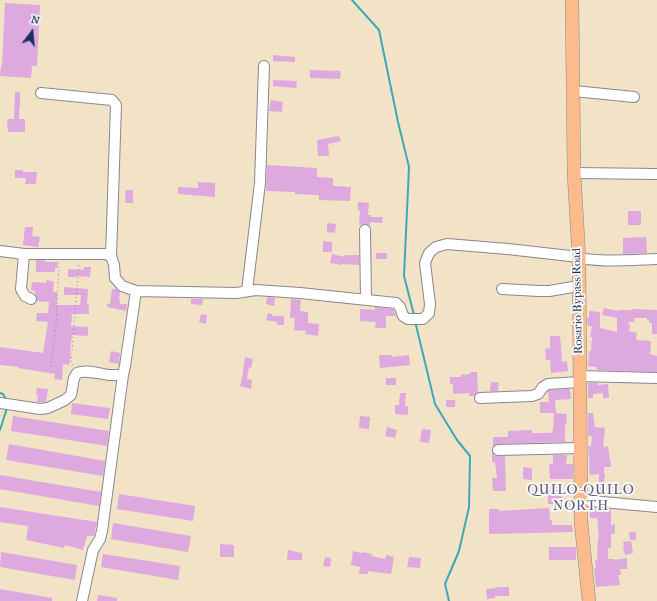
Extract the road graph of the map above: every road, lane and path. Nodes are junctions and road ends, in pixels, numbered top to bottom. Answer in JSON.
{"nodes":[{"id":1,"x":572,"y":0,"type":"edge"},
{"id":2,"x":264,"y":66,"type":"dead end"},
{"id":3,"x":574,"y":91,"type":"junction"},
{"id":4,"x":41,"y":92,"type":"dead end"},
{"id":5,"x":634,"y":97,"type":"dead end"},
{"id":6,"x":574,"y":173,"type":"junction"},
{"id":7,"x":657,"y":174,"type":"edge"},
{"id":8,"x":365,"y":230,"type":"dead end"},
{"id":9,"x":0,"y":251,"type":"edge"},
{"id":10,"x":24,"y":254,"type":"junction"},
{"id":11,"x":60,"y":254,"type":"junction"},
{"id":12,"x":80,"y":254,"type":"junction"},
{"id":13,"x":111,"y":256,"type":"junction"},
{"id":14,"x":578,"y":258,"type":"junction"},
{"id":15,"x":657,"y":259,"type":"edge"},
{"id":16,"x":579,"y":286,"type":"junction"},
{"id":17,"x":502,"y":288,"type":"dead end"},
{"id":18,"x":136,"y":290,"type":"junction"},
{"id":19,"x":247,"y":291,"type":"junction"},
{"id":20,"x":31,"y":299,"type":"dead end"},
{"id":21,"x":366,"y":300,"type":"junction"},
{"id":22,"x":51,"y":367,"type":"dead end"},
{"id":23,"x":77,"y":373,"type":"junction"},
{"id":24,"x":122,"y":375,"type":"junction"},
{"id":25,"x":657,"y":378,"type":"edge"},
{"id":26,"x":579,"y":379,"type":"junction"},
{"id":27,"x":480,"y":398,"type":"dead end"},
{"id":28,"x":0,"y":403,"type":"edge"},
{"id":29,"x":580,"y":448,"type":"junction"},
{"id":30,"x":498,"y":450,"type":"dead end"},
{"id":31,"x":581,"y":500,"type":"junction"},
{"id":32,"x":657,"y":507,"type":"edge"},
{"id":33,"x":82,"y":601,"type":"edge"},
{"id":34,"x":589,"y":601,"type":"edge"}],
"edges":[{"from":1,"to":3,"type":"main road","name":"Rosario Bypass Road"},
{"from":2,"to":19,"type":"street"},
{"from":3,"to":5,"type":"street"},
{"from":3,"to":6,"type":"main road","name":"Rosario Bypass Road"},
{"from":4,"to":13,"type":"street"},
{"from":6,"to":7,"type":"street"},
{"from":6,"to":14,"type":"main road","name":"Rosario Bypass Road"},
{"from":8,"to":21,"type":"street"},
{"from":9,"to":10,"type":"street"},
{"from":10,"to":11,"type":"street"},
{"from":10,"to":20,"type":"street"},
{"from":11,"to":12,"type":"street"},
{"from":11,"to":22,"type":"path"},
{"from":12,"to":13,"type":"street"},
{"from":12,"to":23,"type":"path"},
{"from":13,"to":18,"type":"street"},
{"from":14,"to":15,"type":"street"},
{"from":14,"to":16,"type":"main road","name":"Rosario Bypass Road"},
{"from":14,"to":21,"type":"street"},
{"from":16,"to":17,"type":"street"},
{"from":16,"to":26,"type":"main road","name":"Rosario Bypass Road"},
{"from":18,"to":19,"type":"street"},
{"from":18,"to":24,"type":"street"},
{"from":19,"to":21,"type":"street"},
{"from":23,"to":24,"type":"street"},
{"from":23,"to":28,"type":"street"},
{"from":24,"to":33,"type":"street"},
{"from":25,"to":26,"type":"street"},
{"from":26,"to":27,"type":"street"},
{"from":26,"to":29,"type":"main road","name":"Rosario Bypass Road"},
{"from":29,"to":30,"type":"street"},
{"from":29,"to":31,"type":"main road","name":"Rosario Bypass Road"},
{"from":31,"to":32,"type":"street"},
{"from":31,"to":34,"type":"main road","name":"Rosario Bypass Road"}]}
